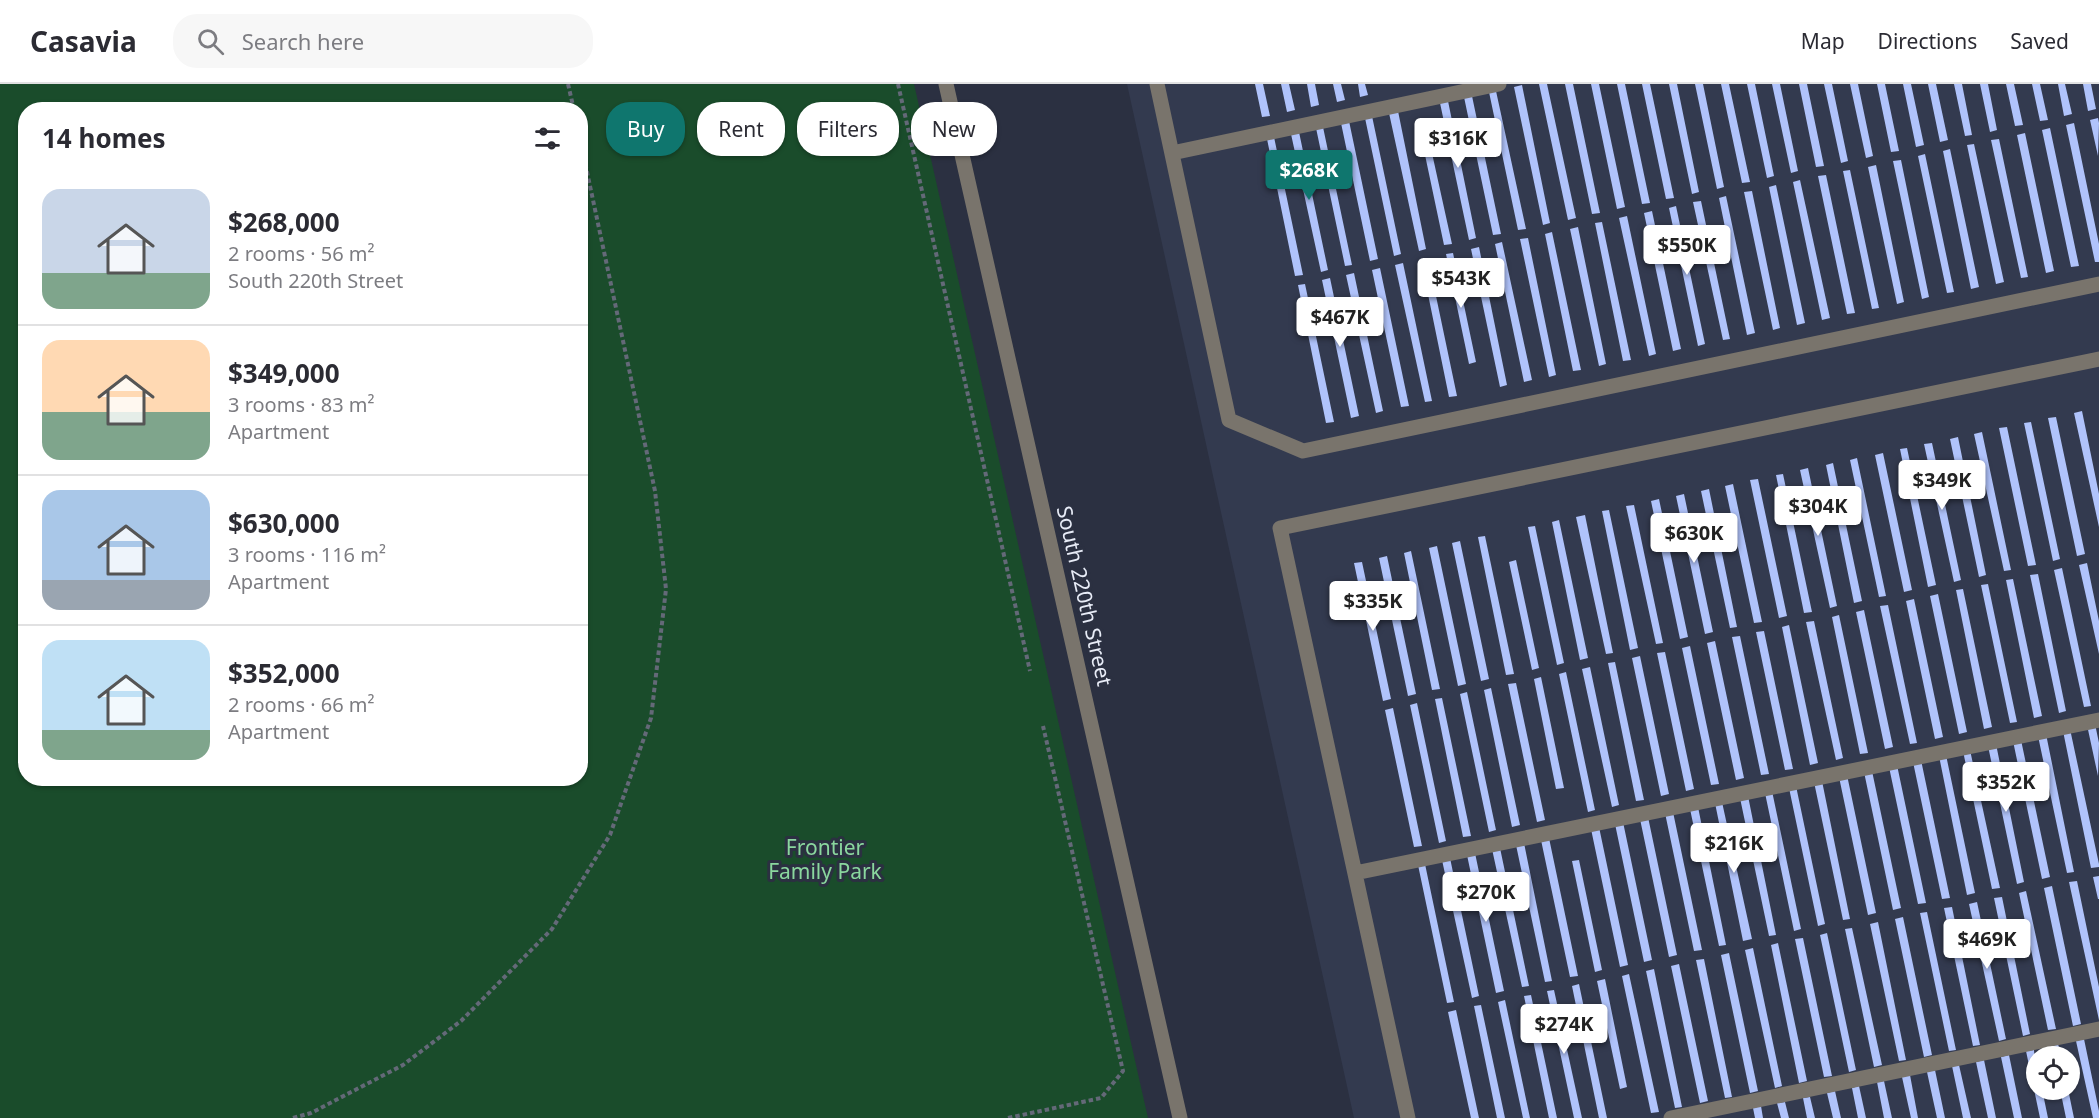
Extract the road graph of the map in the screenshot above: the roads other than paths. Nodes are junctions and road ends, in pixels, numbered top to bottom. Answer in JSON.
{"nodes":[{"id":1,"x":946,"y":84,"type":"edge"},
{"id":2,"x":1157,"y":84,"type":"edge"},
{"id":3,"x":1499,"y":84,"type":"edge"},
{"id":4,"x":1172,"y":153,"type":"junction"},
{"id":5,"x":2099,"y":284,"type":"edge"},
{"id":6,"x":2099,"y":359,"type":"edge"},
{"id":7,"x":2099,"y":720,"type":"edge"},
{"id":8,"x":1355,"y":873,"type":"junction"},
{"id":9,"x":2099,"y":1029,"type":"edge"},
{"id":10,"x":1180,"y":1118,"type":"edge"},
{"id":11,"x":1408,"y":1118,"type":"edge"},
{"id":12,"x":1671,"y":1118,"type":"edge"}],
"edges":[{"from":1,"to":10,"type":"street","name":"South 220th Street"},
{"from":2,"to":4,"type":"street"},
{"from":3,"to":4,"type":"street"},
{"from":4,"to":5,"type":"street"},
{"from":6,"to":8,"type":"street"},
{"from":7,"to":8,"type":"street"},
{"from":8,"to":11,"type":"street"},
{"from":9,"to":12,"type":"street"}]}
